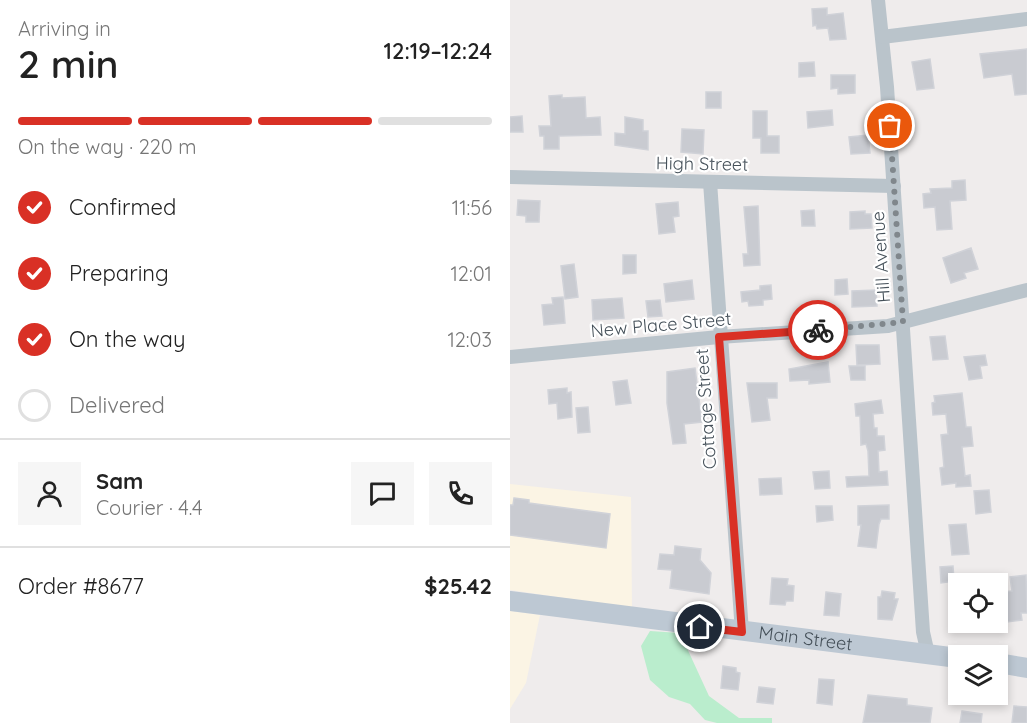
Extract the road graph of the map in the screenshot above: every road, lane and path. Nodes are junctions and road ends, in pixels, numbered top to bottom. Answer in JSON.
{"nodes":[{"id":1,"x":878,"y":0,"type":"edge"},
{"id":2,"x":1027,"y":20,"type":"edge"},
{"id":3,"x":882,"y":37,"type":"junction"},
{"id":4,"x":510,"y":177,"type":"edge"},
{"id":5,"x":710,"y":182,"type":"junction"},
{"id":6,"x":894,"y":186,"type":"junction"},
{"id":7,"x":1027,"y":290,"type":"edge"},
{"id":8,"x":903,"y":322,"type":"junction"},
{"id":9,"x":719,"y":337,"type":"junction"},
{"id":10,"x":510,"y":357,"type":"edge"},
{"id":11,"x":510,"y":601,"type":"edge"},
{"id":12,"x":742,"y":632,"type":"junction"},
{"id":13,"x":928,"y":654,"type":"junction"},
{"id":14,"x":948,"y":657,"type":"edge"},
{"id":15,"x":1008,"y":665,"type":"edge"},
{"id":16,"x":1027,"y":668,"type":"edge"}],
"edges":[{"from":1,"to":3,"type":"street","name":"Hill Avenue"},
{"from":2,"to":3,"type":"street"},
{"from":3,"to":6,"type":"street","name":"Hill Avenue"},
{"from":4,"to":5,"type":"street","name":"High Street"},
{"from":5,"to":6,"type":"street","name":"High Street"},
{"from":5,"to":9,"type":"street","name":"Cottage Street"},
{"from":6,"to":8,"type":"street","name":"Hill Avenue"},
{"from":7,"to":8,"type":"street","name":"New Place Street"},
{"from":8,"to":9,"type":"street","name":"New Place Street"},
{"from":8,"to":13,"type":"street","name":"Hill Avenue"},
{"from":9,"to":10,"type":"street","name":"New Place Street"},
{"from":9,"to":12,"type":"street","name":"Cottage Street"},
{"from":11,"to":12,"type":"main road","name":"Main Street"},
{"from":12,"to":13,"type":"main road","name":"Main Street"},
{"from":13,"to":14,"type":"main road","name":"Main Street"},
{"from":15,"to":16,"type":"main road"}]}
